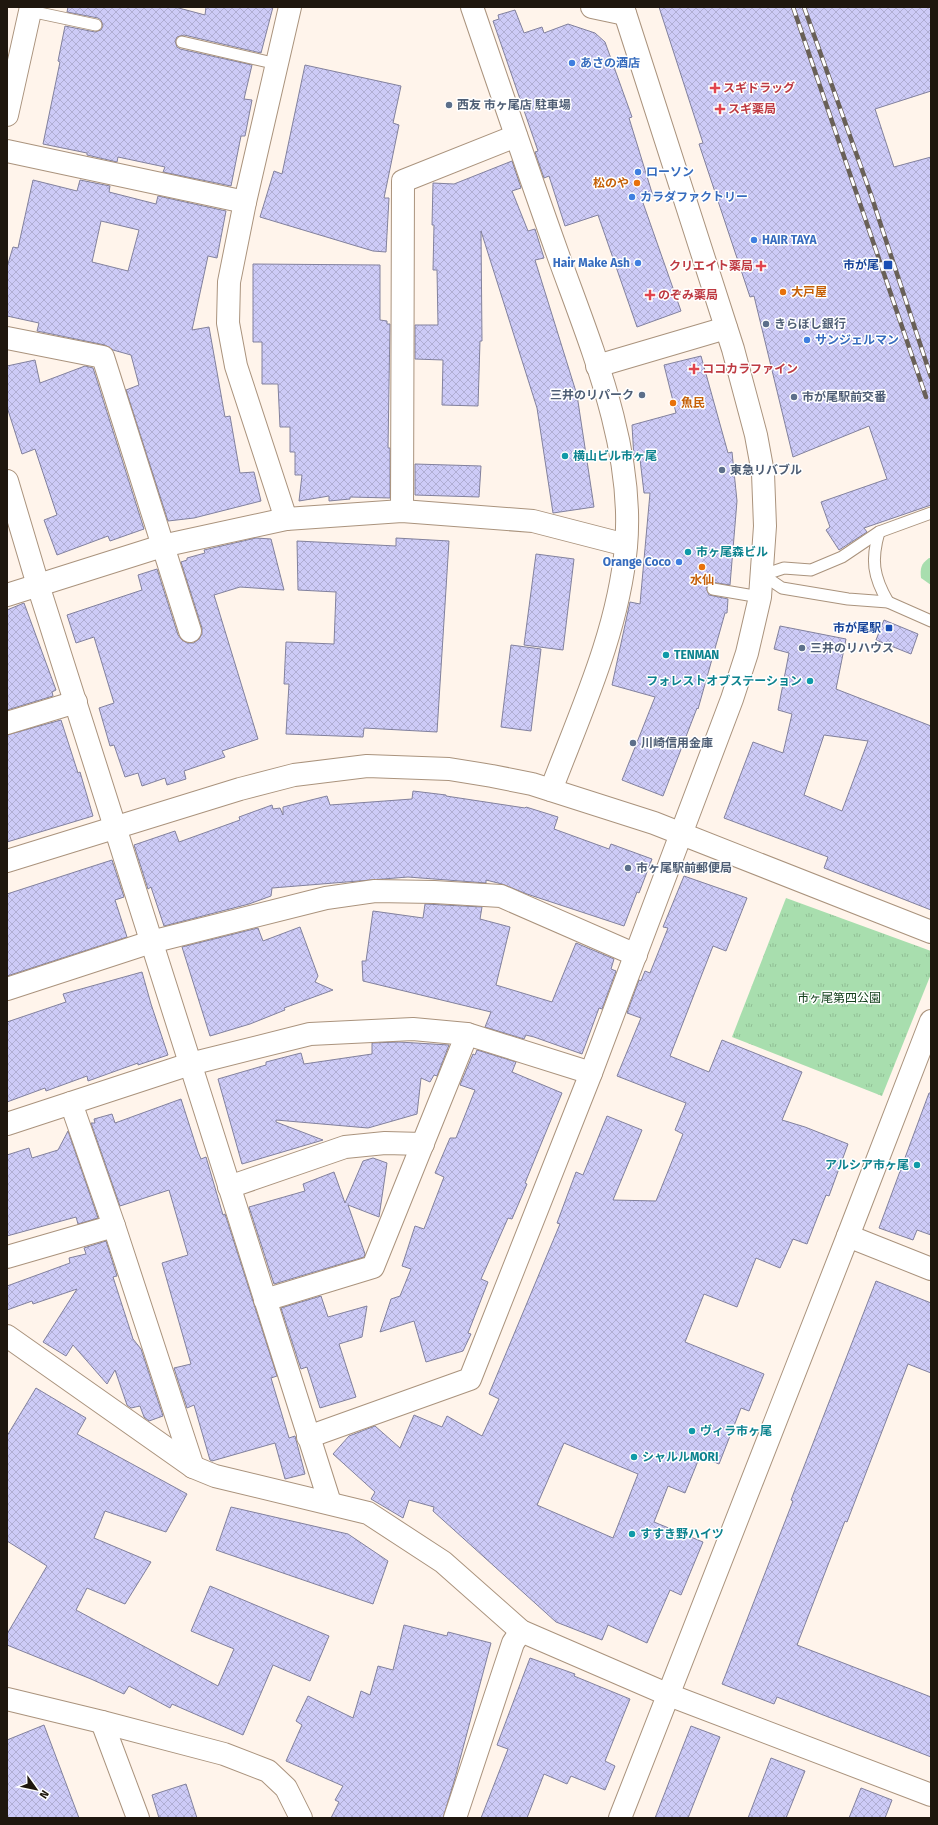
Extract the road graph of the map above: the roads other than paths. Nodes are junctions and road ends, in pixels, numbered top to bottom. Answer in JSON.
{"nodes":[{"id":1,"x":290,"y":7,"type":"edge"},
{"id":2,"x":472,"y":7,"type":"edge"},
{"id":3,"x":592,"y":7,"type":"edge"},
{"id":4,"x":30,"y":9,"type":"edge"},
{"id":5,"x":624,"y":11,"type":"edge"},
{"id":6,"x":96,"y":25,"type":"dead end"},
{"id":7,"x":182,"y":42,"type":"dead end"},
{"id":8,"x":277,"y":64,"type":"junction"},
{"id":9,"x":7,"y":115,"type":"edge"},
{"id":10,"x":516,"y":136,"type":"junction"},
{"id":11,"x":7,"y":151,"type":"edge"},
{"id":12,"x":246,"y":202,"type":"junction"},
{"id":13,"x":726,"y":328,"type":"junction"},
{"id":14,"x":7,"y":338,"type":"edge"},
{"id":15,"x":597,"y":366,"type":"junction"},
{"id":16,"x":7,"y":481,"type":"edge"},
{"id":17,"x":402,"y":511,"type":"junction"},
{"id":18,"x":931,"y":512,"type":"edge"},
{"id":19,"x":286,"y":519,"type":"junction"},
{"id":20,"x":879,"y":532,"type":"junction"},
{"id":21,"x":626,"y":545,"type":"junction"},
{"id":22,"x":162,"y":546,"type":"junction"},
{"id":23,"x":763,"y":575,"type":"junction"},
{"id":24,"x":38,"y":585,"type":"junction"},
{"id":25,"x":713,"y":589,"type":"dead end"},
{"id":26,"x":7,"y":595,"type":"edge"},
{"id":27,"x":760,"y":597,"type":"junction"},
{"id":28,"x":888,"y":602,"type":"junction"},
{"id":29,"x":931,"y":621,"type":"edge"},
{"id":30,"x":190,"y":631,"type":"dead end"},
{"id":31,"x":76,"y":702,"type":"junction"},
{"id":32,"x":7,"y":724,"type":"edge"},
{"id":33,"x":551,"y":790,"type":"junction"},
{"id":34,"x":115,"y":828,"type":"junction"},
{"id":35,"x":681,"y":834,"type":"junction"},
{"id":36,"x":7,"y":861,"type":"edge"},
{"id":37,"x":931,"y":932,"type":"edge"},
{"id":38,"x":152,"y":942,"type":"junction"},
{"id":39,"x":636,"y":956,"type":"junction"},
{"id":40,"x":7,"y":990,"type":"edge"},
{"id":41,"x":931,"y":1021,"type":"edge"},
{"id":42,"x":467,"y":1034,"type":"junction"},
{"id":43,"x":190,"y":1064,"type":"junction"},
{"id":44,"x":591,"y":1073,"type":"junction"},
{"id":45,"x":71,"y":1103,"type":"junction"},
{"id":46,"x":7,"y":1124,"type":"edge"},
{"id":47,"x":423,"y":1144,"type":"junction"},
{"id":48,"x":229,"y":1187,"type":"junction"},
{"id":49,"x":114,"y":1226,"type":"junction"},
{"id":50,"x":848,"y":1236,"type":"junction"},
{"id":51,"x":7,"y":1257,"type":"edge"},
{"id":52,"x":931,"y":1269,"type":"edge"},
{"id":53,"x":265,"y":1300,"type":"junction"},
{"id":54,"x":7,"y":1336,"type":"edge"},
{"id":55,"x":308,"y":1437,"type":"junction"},
{"id":56,"x":193,"y":1467,"type":"junction"},
{"id":57,"x":330,"y":1503,"type":"junction"},
{"id":58,"x":521,"y":1631,"type":"junction"},
{"id":59,"x":669,"y":1695,"type":"junction"},
{"id":60,"x":7,"y":1699,"type":"edge"},
{"id":61,"x":102,"y":1722,"type":"junction"},
{"id":62,"x":931,"y":1795,"type":"edge"},
{"id":63,"x":138,"y":1818,"type":"edge"},
{"id":64,"x":301,"y":1818,"type":"edge"},
{"id":65,"x":455,"y":1818,"type":"edge"},
{"id":66,"x":620,"y":1818,"type":"edge"}],
"edges":[{"from":1,"to":8,"type":"street"},
{"from":2,"to":10,"type":"street"},
{"from":3,"to":5,"type":"street"},
{"from":4,"to":6,"type":"lane"},
{"from":4,"to":9,"type":"street"},
{"from":5,"to":13,"type":"street"},
{"from":7,"to":8,"type":"lane"},
{"from":8,"to":12,"type":"street"},
{"from":10,"to":15,"type":"street"},
{"from":10,"to":17,"type":"street"},
{"from":11,"to":12,"type":"street"},
{"from":12,"to":19,"type":"street"},
{"from":13,"to":15,"type":"street"},
{"from":13,"to":23,"type":"street"},
{"from":14,"to":22,"type":"street"},
{"from":15,"to":21,"type":"street"},
{"from":16,"to":24,"type":"street"},
{"from":17,"to":19,"type":"street"},
{"from":17,"to":21,"type":"street"},
{"from":18,"to":20,"type":"lane"},
{"from":19,"to":22,"type":"street"},
{"from":20,"to":23,"type":"lane"},
{"from":20,"to":28,"type":"lane"},
{"from":21,"to":33,"type":"street"},
{"from":22,"to":24,"type":"street"},
{"from":22,"to":30,"type":"street"},
{"from":23,"to":27,"type":"street"},
{"from":23,"to":28,"type":"lane"},
{"from":24,"to":26,"type":"street"},
{"from":24,"to":31,"type":"street"},
{"from":25,"to":27,"type":"lane"},
{"from":27,"to":35,"type":"street"},
{"from":28,"to":29,"type":"lane"},
{"from":31,"to":32,"type":"street"},
{"from":31,"to":34,"type":"street"},
{"from":33,"to":34,"type":"street"},
{"from":33,"to":35,"type":"street"},
{"from":34,"to":36,"type":"street"},
{"from":34,"to":38,"type":"street"},
{"from":35,"to":37,"type":"street"},
{"from":35,"to":39,"type":"street"},
{"from":38,"to":39,"type":"street"},
{"from":38,"to":40,"type":"street"},
{"from":38,"to":43,"type":"street"},
{"from":39,"to":44,"type":"street"},
{"from":41,"to":50,"type":"street"},
{"from":42,"to":43,"type":"street"},
{"from":42,"to":44,"type":"street"},
{"from":42,"to":47,"type":"street"},
{"from":43,"to":45,"type":"street"},
{"from":43,"to":48,"type":"street"},
{"from":44,"to":55,"type":"street"},
{"from":45,"to":46,"type":"street"},
{"from":45,"to":49,"type":"street"},
{"from":47,"to":48,"type":"street"},
{"from":47,"to":53,"type":"street"},
{"from":48,"to":53,"type":"street"},
{"from":49,"to":51,"type":"street"},
{"from":49,"to":56,"type":"street"},
{"from":50,"to":52,"type":"street"},
{"from":50,"to":59,"type":"street"},
{"from":53,"to":55,"type":"street"},
{"from":54,"to":56,"type":"street"},
{"from":55,"to":57,"type":"street"},
{"from":56,"to":57,"type":"street"},
{"from":57,"to":58,"type":"street"},
{"from":58,"to":59,"type":"street"},
{"from":58,"to":65,"type":"street"},
{"from":59,"to":62,"type":"street"},
{"from":59,"to":66,"type":"street"},
{"from":60,"to":61,"type":"street"},
{"from":61,"to":63,"type":"street"},
{"from":61,"to":64,"type":"street"}]}
